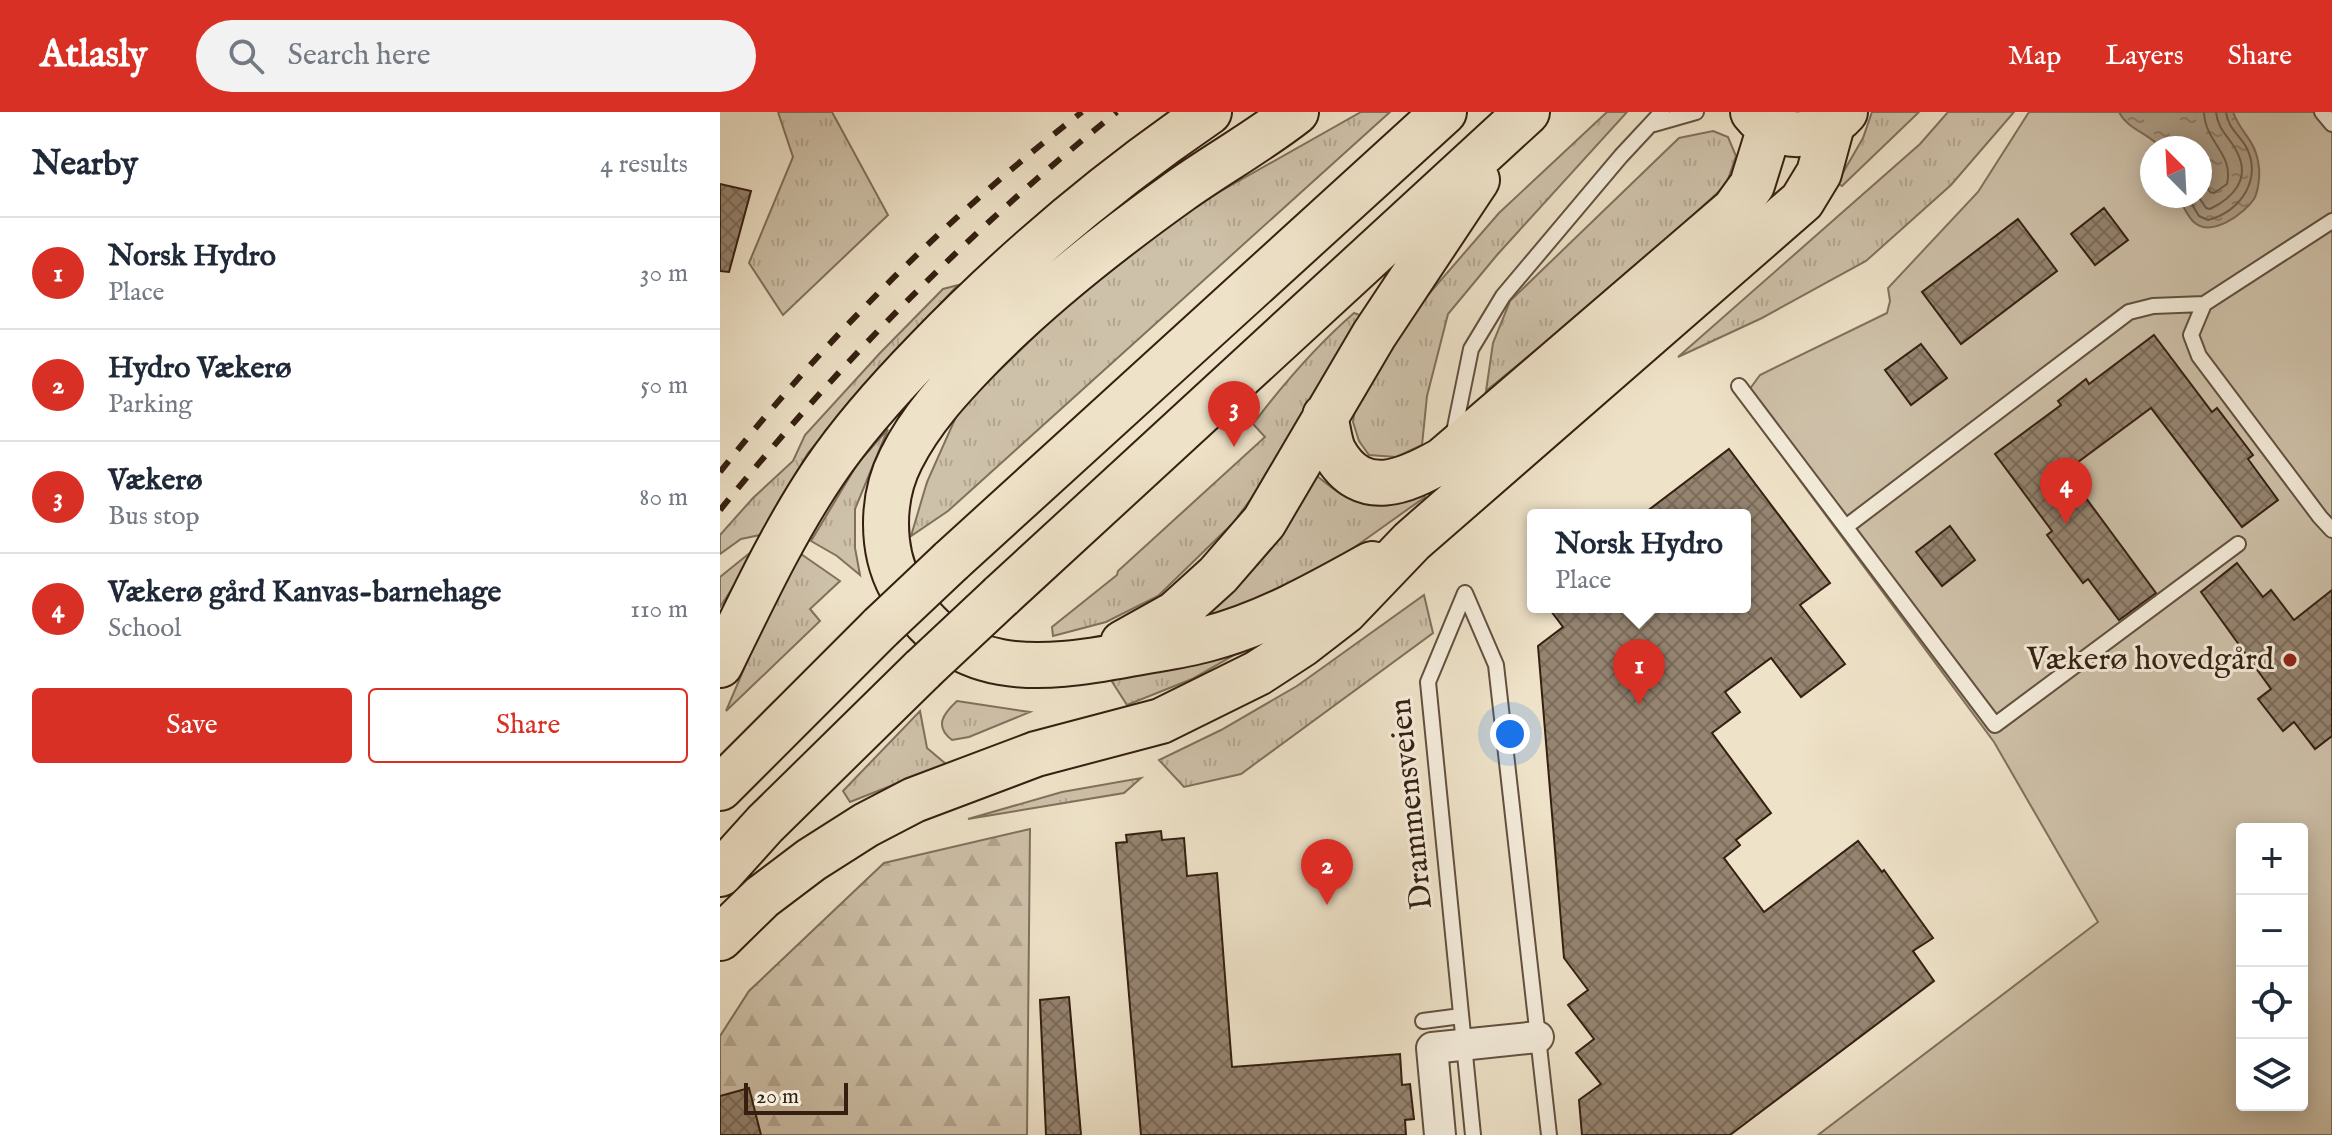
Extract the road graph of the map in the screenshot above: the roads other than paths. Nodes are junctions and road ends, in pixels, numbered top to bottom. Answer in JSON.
{"nodes":[{"id":1,"x":1209,"y":112,"type":"edge"},
{"id":2,"x":1296,"y":112,"type":"edge"},
{"id":3,"x":1325,"y":112,"type":"edge"},
{"id":4,"x":1444,"y":112,"type":"edge"},
{"id":5,"x":1696,"y":112,"type":"edge"},
{"id":6,"x":2322,"y":112,"type":"edge"},
{"id":7,"x":1520,"y":118,"type":"edge"},
{"id":8,"x":1658,"y":118,"type":"edge"},
{"id":9,"x":1839,"y":118,"type":"edge"},
{"id":10,"x":1761,"y":120,"type":"edge"},
{"id":11,"x":2332,"y":124,"type":"edge"},
{"id":12,"x":1262,"y":138,"type":"junction"},
{"id":13,"x":2332,"y":221,"type":"edge"},
{"id":14,"x":2204,"y":304,"type":"junction"},
{"id":15,"x":1739,"y":386,"type":"dead end"},
{"id":16,"x":1325,"y":416,"type":"junction"},
{"id":17,"x":1452,"y":442,"type":"dead end"},
{"id":18,"x":1847,"y":526,"type":"junction"},
{"id":19,"x":2332,"y":530,"type":"edge"},
{"id":20,"x":1412,"y":541,"type":"junction"},
{"id":21,"x":2238,"y":544,"type":"dead end"},
{"id":22,"x":1089,"y":661,"type":"junction"},
{"id":23,"x":720,"y":665,"type":"edge"},
{"id":24,"x":720,"y":788,"type":"edge"},
{"id":25,"x":720,"y":874,"type":"edge"},
{"id":26,"x":720,"y":938,"type":"edge"},
{"id":27,"x":1423,"y":1021,"type":"dead end"},
{"id":28,"x":1463,"y":1030,"type":"junction"},
{"id":29,"x":1538,"y":1037,"type":"junction"},
{"id":30,"x":1440,"y":1135,"type":"edge"},
{"id":31,"x":1473,"y":1135,"type":"edge"},
{"id":32,"x":1549,"y":1135,"type":"edge"}],
"edges":[{"from":1,"to":23,"type":"main road"},
{"from":2,"to":12,"type":"main road"},
{"from":3,"to":12,"type":"main road"},
{"from":4,"to":24,"type":"main road","bridge":true},
{"from":5,"to":8,"type":"lane"},
{"from":6,"to":11,"type":"lane"},
{"from":7,"to":16,"type":"main road"},
{"from":7,"to":25,"type":"main road","bridge":true},
{"from":8,"to":17,"type":"lane"},
{"from":9,"to":10,"type":"main road"},
{"from":9,"to":20,"type":"main road"},
{"from":10,"to":16,"type":"main road"},
{"from":12,"to":22,"type":"main road"},
{"from":13,"to":14,"type":"lane"},
{"from":14,"to":18,"type":"lane"},
{"from":14,"to":19,"type":"lane"},
{"from":15,"to":18,"type":"lane"},
{"from":16,"to":22,"type":"main road"},
{"from":18,"to":21,"type":"lane"},
{"from":20,"to":22,"type":"main road"},
{"from":20,"to":26,"type":"main road"},
{"from":27,"to":28,"type":"lane"},
{"from":28,"to":29,"type":"street"},
{"from":28,"to":29,"type":"lane","name":"Drammensveien"},
{"from":28,"to":30,"type":"street"},
{"from":28,"to":31,"type":"lane","name":"Drammensveien"},
{"from":29,"to":32,"type":"lane","name":"Drammensveien"}]}
